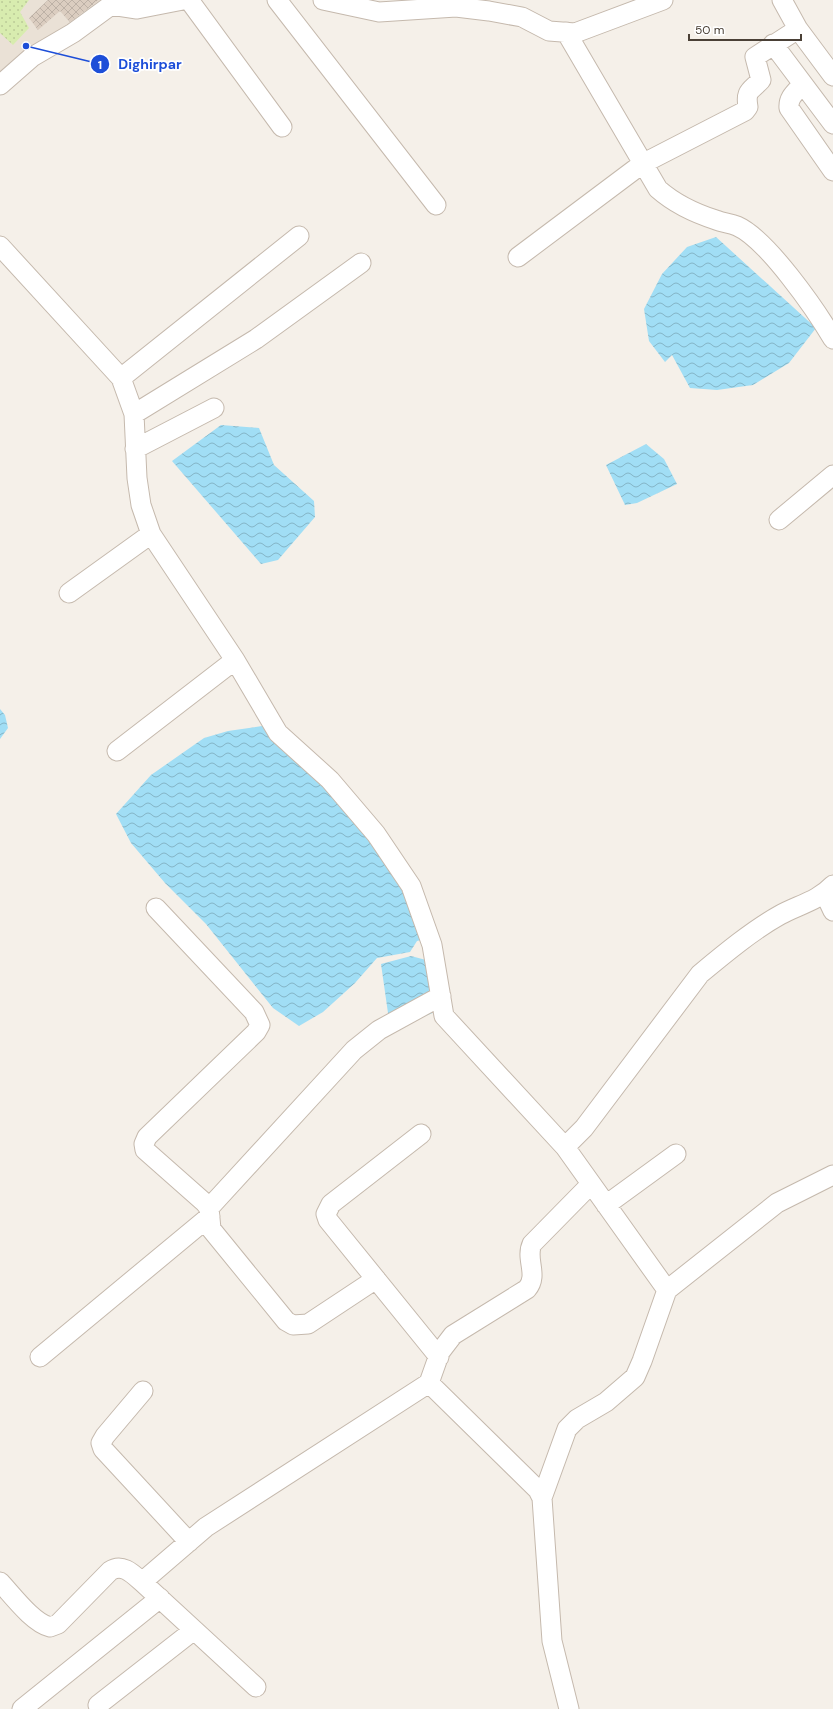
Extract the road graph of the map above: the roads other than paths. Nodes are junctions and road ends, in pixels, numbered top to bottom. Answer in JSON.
{"nodes":[{"id":1,"x":183,"y":0,"type":"edge"},
{"id":2,"x":189,"y":0,"type":"edge"},
{"id":3,"x":277,"y":0,"type":"edge"},
{"id":4,"x":323,"y":0,"type":"edge"},
{"id":5,"x":663,"y":0,"type":"edge"},
{"id":6,"x":782,"y":0,"type":"edge"},
{"id":7,"x":115,"y":2,"type":"edge"},
{"id":8,"x":520,"y":8,"type":"edge"},
{"id":9,"x":798,"y":29,"type":"junction"},
{"id":10,"x":566,"y":32,"type":"junction"},
{"id":11,"x":773,"y":44,"type":"junction"},
{"id":12,"x":833,"y":76,"type":"edge"},
{"id":13,"x":803,"y":84,"type":"junction"},
{"id":14,"x":0,"y":85,"type":"edge"},
{"id":15,"x":833,"y":124,"type":"edge"},
{"id":16,"x":282,"y":127,"type":"dead end"},
{"id":17,"x":642,"y":164,"type":"junction"},
{"id":18,"x":833,"y":171,"type":"edge"},
{"id":19,"x":436,"y":205,"type":"dead end"},
{"id":20,"x":299,"y":236,"type":"dead end"},
{"id":21,"x":0,"y":246,"type":"edge"},
{"id":22,"x":518,"y":257,"type":"dead end"},
{"id":23,"x":361,"y":263,"type":"dead end"},
{"id":24,"x":833,"y":339,"type":"edge"},
{"id":25,"x":121,"y":378,"type":"junction"},
{"id":26,"x":214,"y":408,"type":"dead end"},
{"id":27,"x":134,"y":414,"type":"junction"},
{"id":28,"x":135,"y":449,"type":"junction"},
{"id":29,"x":833,"y":475,"type":"edge"},
{"id":30,"x":780,"y":520,"type":"dead end"},
{"id":31,"x":151,"y":534,"type":"junction"},
{"id":32,"x":69,"y":593,"type":"dead end"},
{"id":33,"x":235,"y":660,"type":"junction"},
{"id":34,"x":117,"y":751,"type":"dead end"},
{"id":35,"x":829,"y":890,"type":"edge"},
{"id":36,"x":156,"y":908,"type":"dead end"},
{"id":37,"x":833,"y":911,"type":"edge"},
{"id":38,"x":441,"y":996,"type":"junction"},
{"id":39,"x":421,"y":1134,"type":"dead end"},
{"id":40,"x":565,"y":1147,"type":"junction"},
{"id":41,"x":676,"y":1154,"type":"dead end"},
{"id":42,"x":833,"y":1175,"type":"edge"},
{"id":43,"x":591,"y":1184,"type":"junction"},
{"id":44,"x":606,"y":1205,"type":"junction"},
{"id":45,"x":209,"y":1212,"type":"junction"},
{"id":46,"x":376,"y":1279,"type":"junction"},
{"id":47,"x":667,"y":1290,"type":"junction"},
{"id":48,"x":40,"y":1357,"type":"dead end"},
{"id":49,"x":439,"y":1357,"type":"junction"},
{"id":50,"x":429,"y":1383,"type":"junction"},
{"id":51,"x":143,"y":1391,"type":"dead end"},
{"id":52,"x":542,"y":1498,"type":"junction"},
{"id":53,"x":189,"y":1542,"type":"junction"},
{"id":54,"x":0,"y":1582,"type":"edge"},
{"id":55,"x":142,"y":1582,"type":"junction"},
{"id":56,"x":160,"y":1598,"type":"junction"},
{"id":57,"x":194,"y":1630,"type":"junction"},
{"id":58,"x":256,"y":1687,"type":"dead end"},
{"id":59,"x":98,"y":1705,"type":"dead end"},
{"id":60,"x":22,"y":1709,"type":"edge"},
{"id":61,"x":569,"y":1709,"type":"edge"}],
"edges":[{"from":1,"to":7,"type":"street"},
{"from":2,"to":16,"type":"street"},
{"from":3,"to":19,"type":"street"},
{"from":4,"to":8,"type":"street"},
{"from":5,"to":10,"type":"street"},
{"from":6,"to":9,"type":"street"},
{"from":7,"to":14,"type":"street"},
{"from":8,"to":10,"type":"street"},
{"from":9,"to":11,"type":"street"},
{"from":9,"to":12,"type":"street"},
{"from":10,"to":17,"type":"street"},
{"from":11,"to":13,"type":"street"},
{"from":11,"to":17,"type":"street"},
{"from":13,"to":15,"type":"street"},
{"from":13,"to":18,"type":"street"},
{"from":17,"to":22,"type":"street"},
{"from":17,"to":24,"type":"street"},
{"from":20,"to":25,"type":"street"},
{"from":21,"to":25,"type":"street"},
{"from":23,"to":27,"type":"street"},
{"from":25,"to":27,"type":"street"},
{"from":26,"to":28,"type":"street"},
{"from":27,"to":28,"type":"street"},
{"from":28,"to":31,"type":"street"},
{"from":29,"to":30,"type":"street"},
{"from":31,"to":32,"type":"street"},
{"from":31,"to":33,"type":"street"},
{"from":33,"to":34,"type":"street"},
{"from":33,"to":38,"type":"street"},
{"from":35,"to":37,"type":"street"},
{"from":35,"to":40,"type":"street"},
{"from":36,"to":45,"type":"street"},
{"from":38,"to":40,"type":"street"},
{"from":38,"to":45,"type":"street"},
{"from":39,"to":46,"type":"street"},
{"from":40,"to":43,"type":"street"},
{"from":41,"to":44,"type":"street"},
{"from":42,"to":47,"type":"street"},
{"from":43,"to":44,"type":"street"},
{"from":43,"to":49,"type":"street"},
{"from":44,"to":47,"type":"street"},
{"from":45,"to":46,"type":"street"},
{"from":45,"to":48,"type":"street"},
{"from":46,"to":49,"type":"street"},
{"from":47,"to":52,"type":"street"},
{"from":49,"to":50,"type":"street"},
{"from":50,"to":52,"type":"street"},
{"from":50,"to":53,"type":"street"},
{"from":51,"to":53,"type":"street"},
{"from":52,"to":61,"type":"street"},
{"from":53,"to":55,"type":"street"},
{"from":54,"to":55,"type":"street"},
{"from":55,"to":56,"type":"street"},
{"from":56,"to":57,"type":"street"},
{"from":56,"to":60,"type":"street"},
{"from":57,"to":58,"type":"street"},
{"from":57,"to":59,"type":"street"}]}
